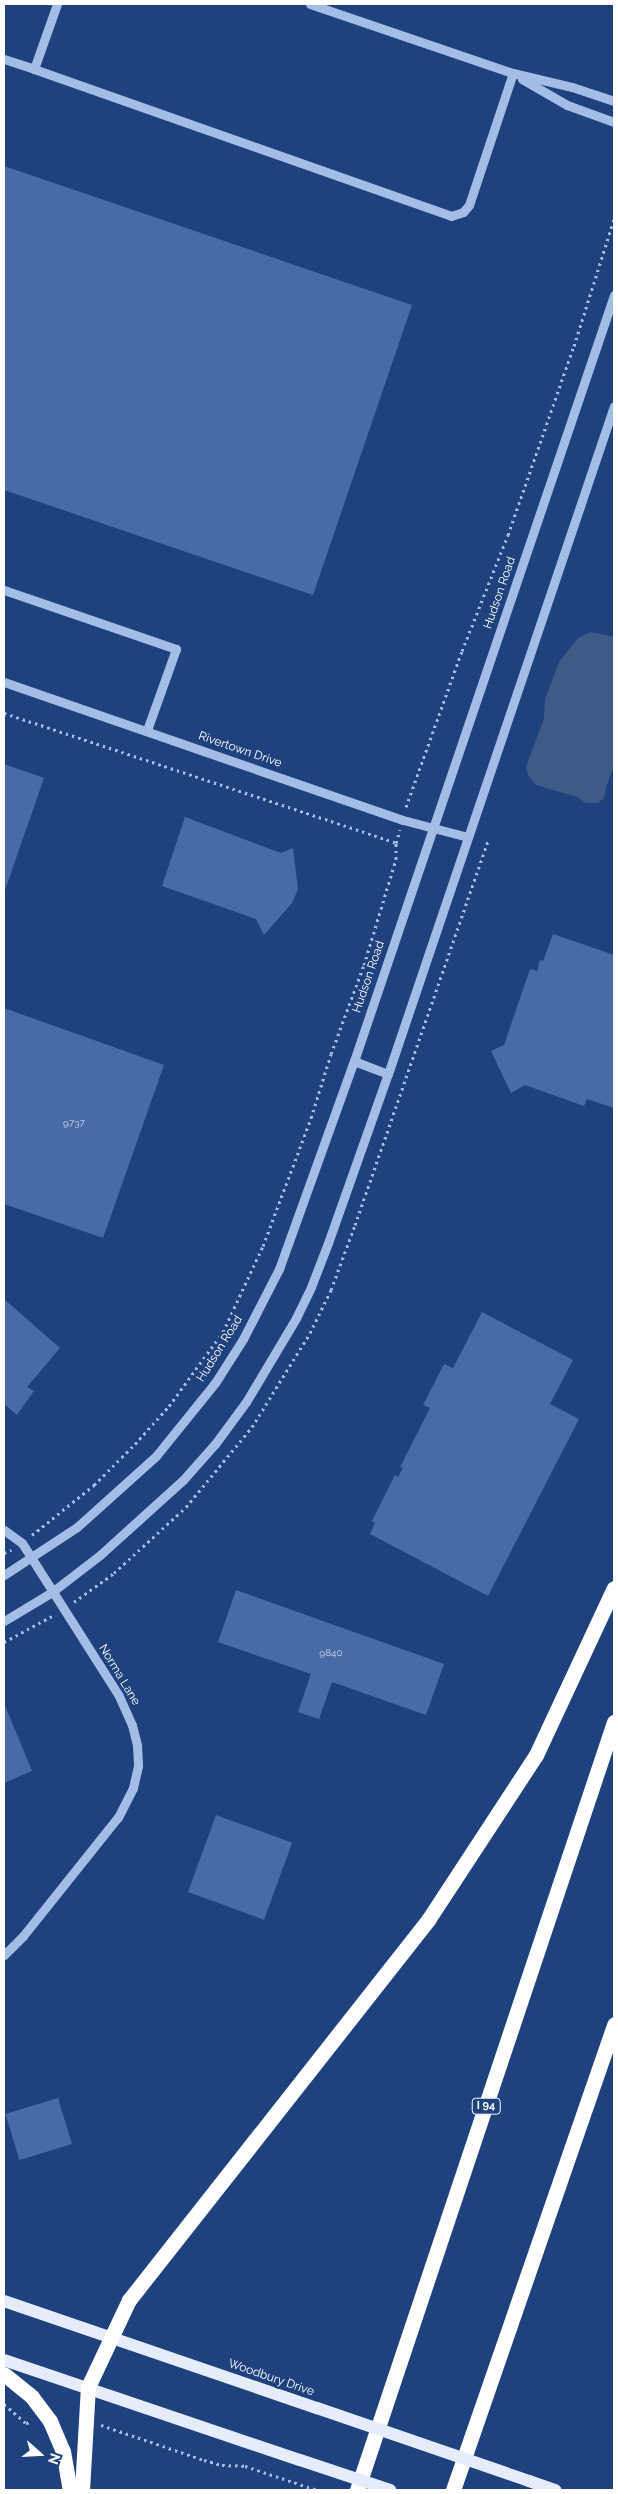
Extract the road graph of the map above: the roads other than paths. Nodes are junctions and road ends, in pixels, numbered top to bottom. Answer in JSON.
{"nodes":[{"id":1,"x":57,"y":4,"type":"edge"},
{"id":2,"x":310,"y":4,"type":"edge"},
{"id":3,"x":4,"y":59,"type":"edge"},
{"id":4,"x":34,"y":69,"type":"junction"},
{"id":5,"x":513,"y":73,"type":"junction"},
{"id":6,"x":614,"y":100,"type":"edge"},
{"id":7,"x":614,"y":122,"type":"edge"},
{"id":8,"x":614,"y":295,"type":"edge"},
{"id":9,"x":614,"y":406,"type":"edge"},
{"id":10,"x":4,"y":590,"type":"edge"},
{"id":11,"x":4,"y":682,"type":"edge"},
{"id":12,"x":147,"y":730,"type":"junction"},
{"id":13,"x":433,"y":828,"type":"junction"},
{"id":14,"x":468,"y":837,"type":"junction"},
{"id":15,"x":354,"y":1061,"type":"junction"},
{"id":16,"x":388,"y":1074,"type":"junction"},
{"id":17,"x":4,"y":1530,"type":"edge"},
{"id":18,"x":31,"y":1558,"type":"junction"},
{"id":19,"x":4,"y":1575,"type":"edge"},
{"id":20,"x":614,"y":1588,"type":"edge"},
{"id":21,"x":52,"y":1592,"type":"junction"},
{"id":22,"x":4,"y":1621,"type":"edge"},
{"id":23,"x":614,"y":1722,"type":"edge"},
{"id":24,"x":4,"y":1954,"type":"edge"},
{"id":25,"x":614,"y":2024,"type":"edge"},
{"id":26,"x":4,"y":2301,"type":"edge"},
{"id":27,"x":110,"y":2338,"type":"junction"},
{"id":28,"x":4,"y":2360,"type":"edge"},
{"id":29,"x":4,"y":2374,"type":"edge"},
{"id":30,"x":88,"y":2387,"type":"junction"},
{"id":31,"x":70,"y":2490,"type":"edge"},
{"id":32,"x":82,"y":2490,"type":"edge"},
{"id":33,"x":358,"y":2490,"type":"edge"},
{"id":34,"x":390,"y":2490,"type":"edge"},
{"id":35,"x":453,"y":2490,"type":"edge"},
{"id":36,"x":555,"y":2490,"type":"edge"}],
"edges":[{"from":1,"to":4,"type":"street"},
{"from":2,"to":5,"type":"street"},
{"from":3,"to":4,"type":"street"},
{"from":4,"to":5,"type":"street"},
{"from":5,"to":6,"type":"street"},
{"from":5,"to":7,"type":"street"},
{"from":8,"to":13,"type":"street","name":"Hudson Road"},
{"from":9,"to":14,"type":"street"},
{"from":10,"to":12,"type":"street"},
{"from":11,"to":12,"type":"street","name":"Rivertown Drive"},
{"from":12,"to":13,"type":"street","name":"Rivertown Drive"},
{"from":13,"to":14,"type":"street","name":"Rivertown Drive"},
{"from":13,"to":15,"type":"street","name":"Hudson Road"},
{"from":14,"to":16,"type":"street"},
{"from":15,"to":16,"type":"street"},
{"from":15,"to":18,"type":"street","name":"Hudson Road"},
{"from":16,"to":21,"type":"street"},
{"from":17,"to":18,"type":"street","name":"Norma Lane"},
{"from":18,"to":19,"type":"street","name":"Hudson Road"},
{"from":18,"to":21,"type":"street","name":"Norma Lane"},
{"from":20,"to":27,"type":"highway"},
{"from":21,"to":22,"type":"street"},
{"from":21,"to":24,"type":"street","name":"Norma Lane"},
{"from":23,"to":33,"type":"highway","number":"I 94"},
{"from":25,"to":35,"type":"highway"},
{"from":26,"to":27,"type":"main road","name":"Woodbury Drive"},
{"from":27,"to":30,"type":"highway"},
{"from":27,"to":36,"type":"main road","name":"Woodbury Drive","bridge":true},
{"from":28,"to":30,"type":"main road"},
{"from":29,"to":31,"type":"highway"},
{"from":30,"to":32,"type":"highway"},
{"from":30,"to":34,"type":"main road","bridge":true}]}
